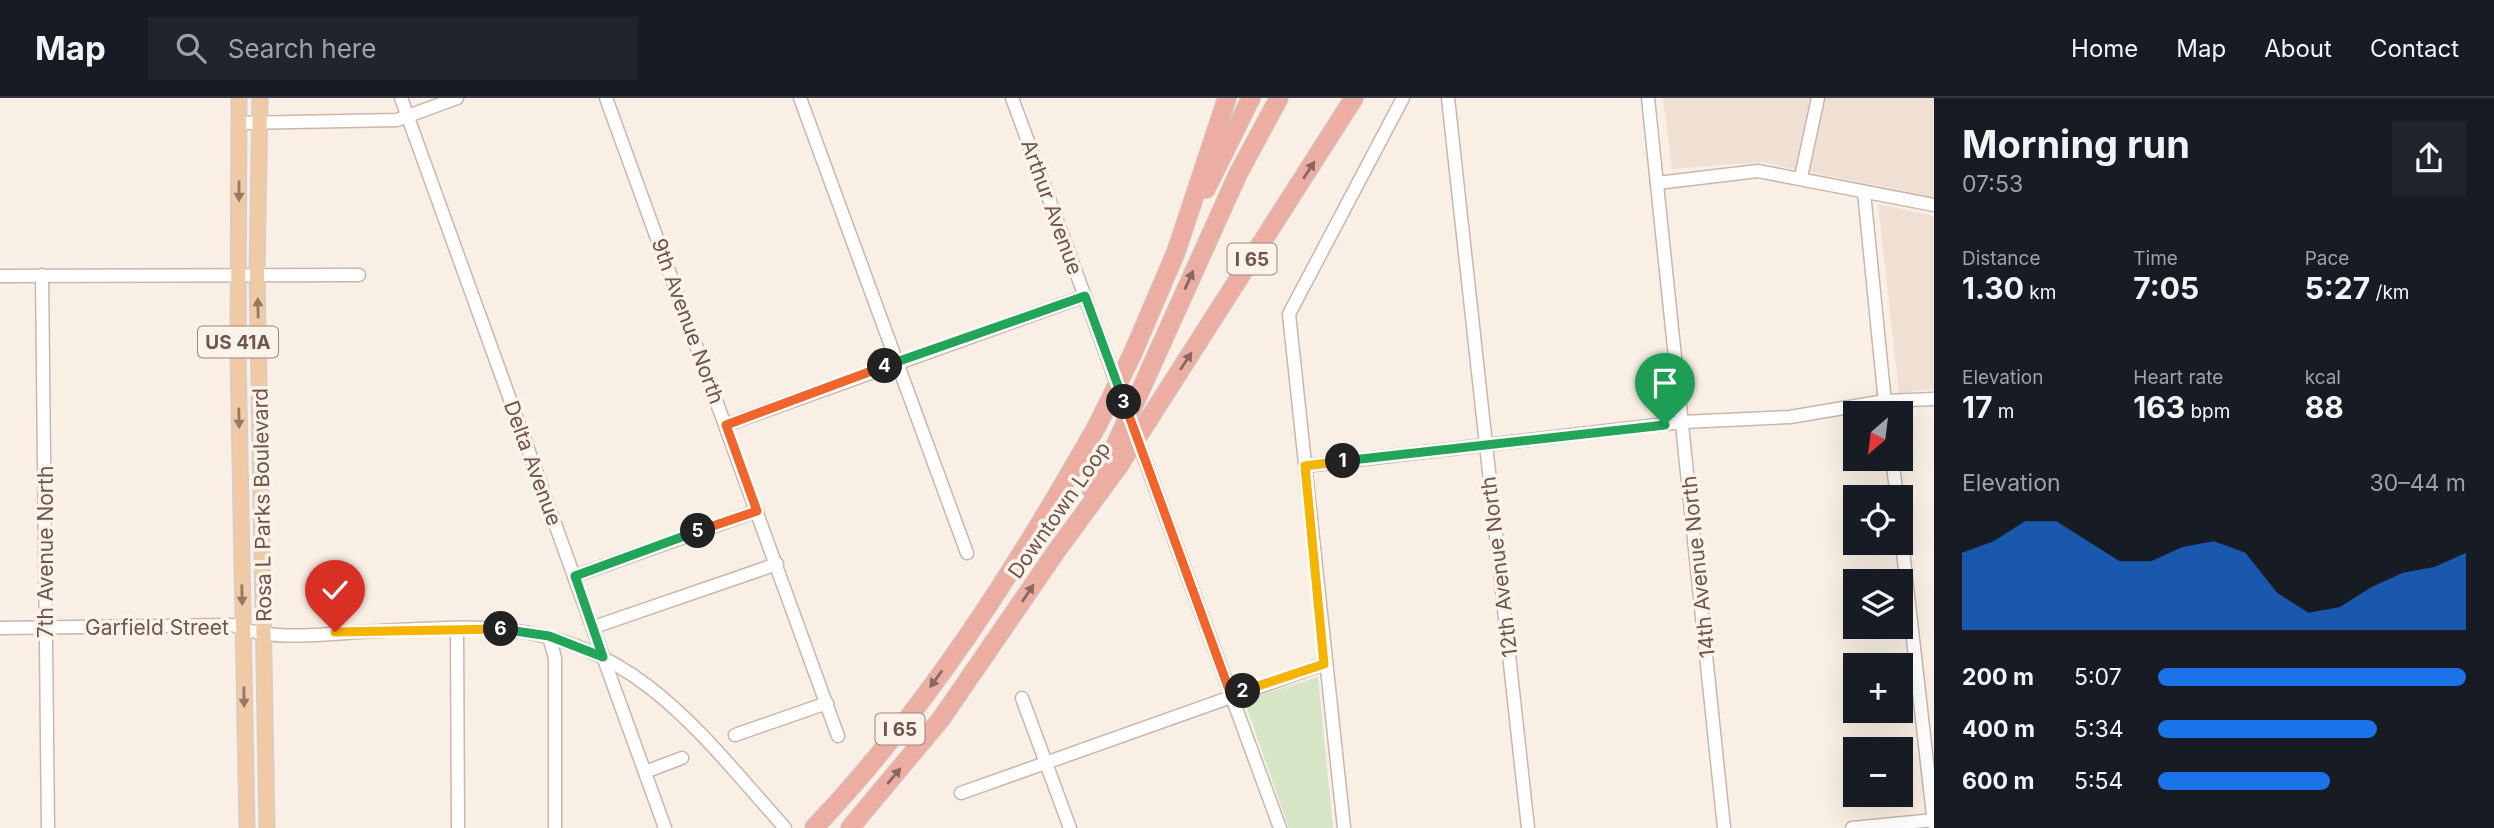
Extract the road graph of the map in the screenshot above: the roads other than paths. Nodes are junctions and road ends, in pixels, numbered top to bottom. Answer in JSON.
{"nodes":[{"id":1,"x":239,"y":98,"type":"edge"},
{"id":2,"x":261,"y":98,"type":"edge"},
{"id":3,"x":401,"y":98,"type":"edge"},
{"id":4,"x":457,"y":98,"type":"edge"},
{"id":5,"x":606,"y":98,"type":"edge"},
{"id":6,"x":800,"y":98,"type":"edge"},
{"id":7,"x":1012,"y":98,"type":"edge"},
{"id":8,"x":1227,"y":98,"type":"edge"},
{"id":9,"x":1251,"y":98,"type":"edge"},
{"id":10,"x":1279,"y":98,"type":"edge"},
{"id":11,"x":1354,"y":98,"type":"edge"},
{"id":12,"x":1403,"y":98,"type":"edge"},
{"id":13,"x":1448,"y":98,"type":"edge"},
{"id":14,"x":1648,"y":98,"type":"edge"},
{"id":15,"x":1818,"y":98,"type":"edge"},
{"id":16,"x":407,"y":116,"type":"junction"},
{"id":17,"x":239,"y":123,"type":"junction"},
{"id":18,"x":261,"y":123,"type":"junction"},
{"id":19,"x":1801,"y":177,"type":"junction"},
{"id":20,"x":1657,"y":183,"type":"junction"},
{"id":21,"x":1864,"y":192,"type":"junction"},
{"id":22,"x":1934,"y":205,"type":"edge"},
{"id":23,"x":1175,"y":253,"type":"junction"},
{"id":24,"x":238,"y":274,"type":"junction"},
{"id":25,"x":257,"y":274,"type":"junction"},
{"id":26,"x":42,"y":275,"type":"junction"},
{"id":27,"x":359,"y":275,"type":"dead end"},
{"id":28,"x":0,"y":276,"type":"edge"},
{"id":29,"x":1085,"y":296,"type":"junction"},
{"id":30,"x":898,"y":361,"type":"junction"},
{"id":31,"x":1934,"y":399,"type":"edge"},
{"id":32,"x":1885,"y":401,"type":"edge"},
{"id":33,"x":1913,"y":402,"type":"edge"},
{"id":34,"x":1843,"y":411,"type":"edge"},
{"id":35,"x":1683,"y":422,"type":"junction"},
{"id":36,"x":726,"y":425,"type":"junction"},
{"id":37,"x":1485,"y":444,"type":"junction"},
{"id":38,"x":1115,"y":458,"type":"junction"},
{"id":39,"x":1305,"y":466,"type":"junction"},
{"id":40,"x":757,"y":511,"type":"junction"},
{"id":41,"x":967,"y":553,"type":"dead end"},
{"id":42,"x":1903,"y":555,"type":"edge"},
{"id":43,"x":776,"y":564,"type":"junction"},
{"id":44,"x":575,"y":576,"type":"junction"},
{"id":45,"x":0,"y":628,"type":"edge"},
{"id":46,"x":46,"y":628,"type":"junction"},
{"id":47,"x":457,"y":628,"type":"junction"},
{"id":48,"x":594,"y":628,"type":"junction"},
{"id":49,"x":243,"y":629,"type":"junction"},
{"id":50,"x":264,"y":634,"type":"junction"},
{"id":51,"x":549,"y":636,"type":"junction"},
{"id":52,"x":603,"y":657,"type":"junction"},
{"id":53,"x":1324,"y":664,"type":"junction"},
{"id":54,"x":1231,"y":695,"type":"junction"},
{"id":55,"x":1022,"y":698,"type":"dead end"},
{"id":56,"x":827,"y":703,"type":"junction"},
{"id":57,"x":735,"y":735,"type":"dead end"},
{"id":58,"x":838,"y":736,"type":"dead end"},
{"id":59,"x":682,"y":758,"type":"dead end"},
{"id":60,"x":1046,"y":761,"type":"junction"},
{"id":61,"x":645,"y":772,"type":"junction"},
{"id":62,"x":961,"y":793,"type":"dead end"},
{"id":63,"x":1934,"y":822,"type":"edge"},
{"id":64,"x":781,"y":824,"type":"edge"},
{"id":65,"x":48,"y":828,"type":"edge"},
{"id":66,"x":247,"y":828,"type":"edge"},
{"id":67,"x":267,"y":828,"type":"edge"},
{"id":68,"x":458,"y":828,"type":"edge"},
{"id":69,"x":555,"y":828,"type":"edge"},
{"id":70,"x":666,"y":828,"type":"edge"},
{"id":71,"x":814,"y":828,"type":"edge"},
{"id":72,"x":850,"y":828,"type":"edge"},
{"id":73,"x":1070,"y":828,"type":"edge"},
{"id":74,"x":1280,"y":828,"type":"edge"},
{"id":75,"x":1344,"y":828,"type":"edge"},
{"id":76,"x":1528,"y":828,"type":"edge"},
{"id":77,"x":1724,"y":828,"type":"edge"},
{"id":78,"x":1852,"y":828,"type":"edge"}],
"edges":[{"from":1,"to":17,"type":"main road","name":"Rosa L Parks Boulevard","number":"US 41A"},
{"from":2,"to":18,"type":"main road","name":"Rosa L Parks Boulevard","number":"US 41A"},
{"from":3,"to":16,"type":"street","name":"Delta Avenue"},
{"from":4,"to":16,"type":"street"},
{"from":5,"to":36,"type":"street","name":"9th Avenue North"},
{"from":6,"to":30,"type":"street"},
{"from":7,"to":29,"type":"street","name":"Arthur Avenue"},
{"from":8,"to":23,"type":"highway","name":"Downtown Loop","number":"I 65"},
{"from":9,"to":23,"type":"highway"},
{"from":38,"to":10,"type":"highway","one_way":true,"bridge":true},
{"from":38,"to":11,"type":"highway","name":"Downtown Loop","number":"I 65","one_way":true,"bridge":true},
{"from":12,"to":39,"type":"street"},
{"from":13,"to":37,"type":"street","name":"12th Avenue North"},
{"from":14,"to":20,"type":"street","name":"14th Avenue North"},
{"from":15,"to":19,"type":"street"},
{"from":16,"to":18,"type":"street"},
{"from":16,"to":44,"type":"street","name":"Delta Avenue"},
{"from":17,"to":18,"type":"street"},
{"from":17,"to":24,"type":"main road","name":"Rosa L Parks Boulevard","number":"US 41A","one_way":true},
{"from":18,"to":25,"type":"main road","name":"Rosa L Parks Boulevard","number":"US 41A"},
{"from":19,"to":20,"type":"street"},
{"from":19,"to":21,"type":"street"},
{"from":20,"to":35,"type":"street","name":"14th Avenue North"},
{"from":21,"to":22,"type":"street"},
{"from":21,"to":32,"type":"street"},
{"from":23,"to":71,"type":"highway","name":"Downtown Loop","number":"I 65","one_way":true,"bridge":true},
{"from":24,"to":25,"type":"street"},
{"from":24,"to":26,"type":"street"},
{"from":24,"to":49,"type":"main road","name":"Rosa L Parks Boulevard","number":"US 41A","one_way":true},
{"from":25,"to":27,"type":"street"},
{"from":50,"to":25,"type":"main road","name":"Rosa L Parks Boulevard","number":"US 41A","one_way":true},
{"from":26,"to":28,"type":"street"},
{"from":26,"to":46,"type":"street","name":"7th Avenue North"},
{"from":29,"to":30,"type":"street"},
{"from":29,"to":54,"type":"street","name":"Arthur Avenue"},
{"from":30,"to":36,"type":"street"},
{"from":30,"to":41,"type":"street"},
{"from":31,"to":33,"type":"street"},
{"from":34,"to":35,"type":"street"},
{"from":35,"to":37,"type":"street"},
{"from":35,"to":77,"type":"street","name":"14th Avenue North"},
{"from":36,"to":40,"type":"street","name":"9th Avenue North"},
{"from":37,"to":39,"type":"street"},
{"from":37,"to":76,"type":"street","name":"12th Avenue North"},
{"from":72,"to":38,"type":"highway","name":"Downtown Loop","number":"I 65","one_way":true},
{"from":39,"to":53,"type":"street"},
{"from":40,"to":43,"type":"street","name":"9th Avenue North"},
{"from":40,"to":44,"type":"street"},
{"from":42,"to":63,"type":"street"},
{"from":43,"to":48,"type":"street"},
{"from":43,"to":56,"type":"street","name":"9th Avenue North"},
{"from":44,"to":48,"type":"street","name":"Delta Avenue"},
{"from":45,"to":46,"type":"street","name":"Garfield Street"},
{"from":46,"to":49,"type":"street","name":"Garfield Street"},
{"from":46,"to":65,"type":"street","name":"7th Avenue North"},
{"from":47,"to":50,"type":"street","name":"Garfield Street"},
{"from":47,"to":51,"type":"street","name":"Garfield Street"},
{"from":47,"to":68,"type":"street"},
{"from":48,"to":52,"type":"street","name":"Delta Avenue"},
{"from":49,"to":50,"type":"street","name":"Garfield Street"},
{"from":49,"to":66,"type":"main road","name":"Rosa L Parks Boulevard","number":"US 41A","one_way":true},
{"from":50,"to":67,"type":"main road","name":"Rosa L Parks Boulevard","number":"US 41A"},
{"from":51,"to":52,"type":"street","name":"Garfield Street"},
{"from":51,"to":69,"type":"street"},
{"from":52,"to":61,"type":"street","name":"Delta Avenue"},
{"from":52,"to":64,"type":"street","name":"Garfield Street"},
{"from":53,"to":54,"type":"street"},
{"from":53,"to":75,"type":"street"},
{"from":54,"to":60,"type":"street"},
{"from":54,"to":74,"type":"street","name":"Arthur Avenue"},
{"from":55,"to":60,"type":"street"},
{"from":56,"to":57,"type":"street"},
{"from":56,"to":58,"type":"street","name":"9th Avenue North"},
{"from":59,"to":61,"type":"street"},
{"from":60,"to":62,"type":"street"},
{"from":60,"to":73,"type":"street"},
{"from":61,"to":70,"type":"street","name":"Delta Avenue"},
{"from":63,"to":78,"type":"street"}]}
